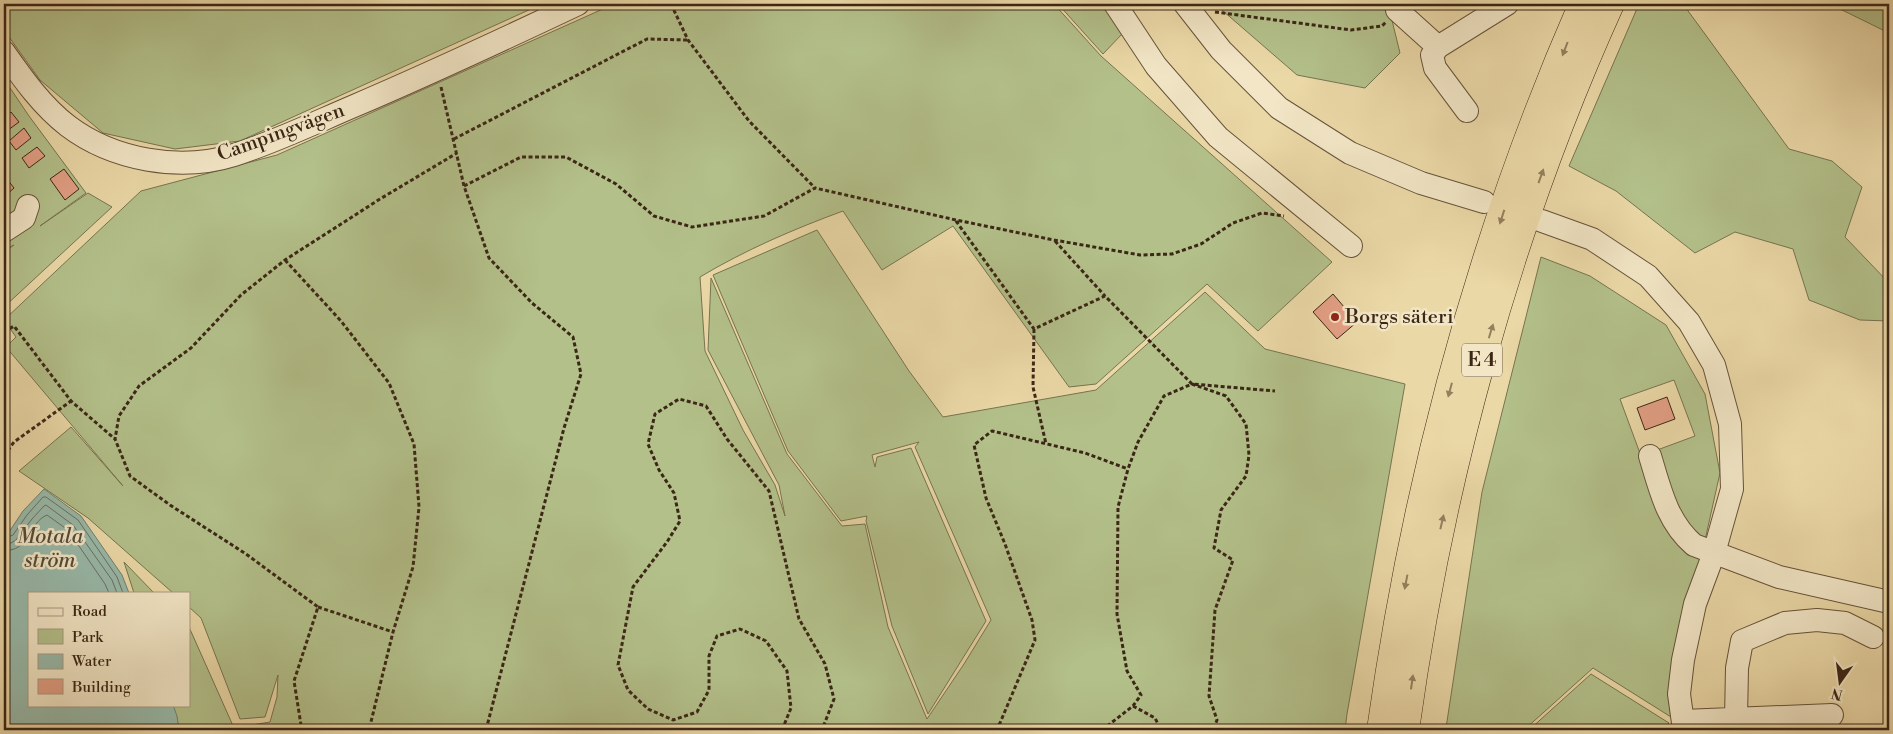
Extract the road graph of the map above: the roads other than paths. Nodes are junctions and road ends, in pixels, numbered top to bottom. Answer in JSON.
{"nodes":[{"id":1,"x":578,"y":4,"type":"edge"},
{"id":2,"x":1115,"y":4,"type":"edge"},
{"id":3,"x":1507,"y":4,"type":"edge"},
{"id":4,"x":1583,"y":4,"type":"edge"},
{"id":5,"x":1610,"y":4,"type":"edge"},
{"id":6,"x":1187,"y":6,"type":"edge"},
{"id":7,"x":1396,"y":10,"type":"road end"},
{"id":8,"x":1438,"y":47,"type":"junction"},
{"id":9,"x":4,"y":52,"type":"edge"},
{"id":10,"x":1467,"y":111,"type":"dead end"},
{"id":11,"x":1484,"y":202,"type":"dead end"},
{"id":12,"x":28,"y":206,"type":"dead end"},
{"id":13,"x":1542,"y":222,"type":"dead end"},
{"id":14,"x":4,"y":231,"type":"edge"},
{"id":15,"x":1351,"y":246,"type":"dead end"},
{"id":16,"x":1650,"y":456,"type":"dead end"},
{"id":17,"x":1714,"y":553,"type":"junction"},
{"id":18,"x":1889,"y":602,"type":"edge"},
{"id":19,"x":1873,"y":637,"type":"dead end"},
{"id":20,"x":1832,"y":715,"type":"dead end"},
{"id":21,"x":1736,"y":719,"type":"junction"},
{"id":22,"x":1684,"y":726,"type":"edge"},
{"id":23,"x":1381,"y":730,"type":"edge"},
{"id":24,"x":1405,"y":730,"type":"edge"}],
"edges":[{"from":1,"to":9,"type":"street","name":"Campingvägen"},
{"from":2,"to":15,"type":"street"},
{"from":3,"to":8,"type":"street"},
{"from":4,"to":23,"type":"highway","number":"E 4","one_way":true},
{"from":24,"to":5,"type":"highway","number":"E 4","one_way":true},
{"from":6,"to":11,"type":"street"},
{"from":7,"to":8,"type":"street"},
{"from":8,"to":10,"type":"street"},
{"from":12,"to":14,"type":"street"},
{"from":13,"to":17,"type":"street"},
{"from":16,"to":17,"type":"street"},
{"from":17,"to":18,"type":"street"},
{"from":17,"to":22,"type":"street"},
{"from":19,"to":21,"type":"street"},
{"from":20,"to":21,"type":"street"},
{"from":21,"to":22,"type":"street"}]}
